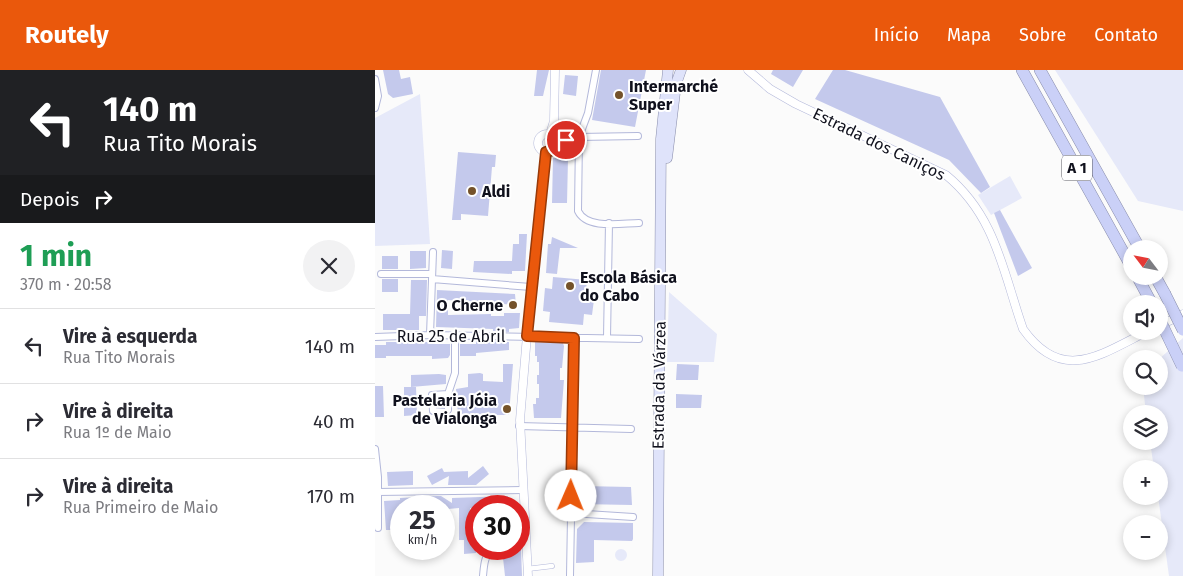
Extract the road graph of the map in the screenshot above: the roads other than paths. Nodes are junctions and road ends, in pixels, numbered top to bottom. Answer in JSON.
{"nodes":[{"id":1,"x":555,"y":70,"type":"edge"},
{"id":2,"x":595,"y":70,"type":"edge"},
{"id":3,"x":668,"y":70,"type":"edge"},
{"id":4,"x":681,"y":70,"type":"edge"},
{"id":5,"x":747,"y":70,"type":"edge"},
{"id":6,"x":1022,"y":70,"type":"edge"},
{"id":7,"x":1041,"y":70,"type":"edge"},
{"id":8,"x":375,"y":79,"type":"edge"},
{"id":9,"x":375,"y":108,"type":"edge"},
{"id":10,"x":550,"y":134,"type":"junction"},
{"id":11,"x":638,"y":136,"type":"dead end"},
{"id":12,"x":579,"y":137,"type":"junction"},
{"id":13,"x":556,"y":142,"type":"junction"},
{"id":14,"x":546,"y":152,"type":"junction"},
{"id":15,"x":662,"y":193,"type":"junction"},
{"id":16,"x":609,"y":223,"type":"junction"},
{"id":17,"x":639,"y":223,"type":"dead end"},
{"id":18,"x":1135,"y":240,"type":"edge"},
{"id":19,"x":433,"y":252,"type":"dead end"},
{"id":20,"x":1123,"y":252,"type":"edge"},
{"id":21,"x":381,"y":274,"type":"dead end"},
{"id":22,"x":432,"y":277,"type":"junction"},
{"id":23,"x":1160,"y":285,"type":"edge"},
{"id":24,"x":531,"y":287,"type":"junction"},
{"id":25,"x":1183,"y":314,"type":"edge"},
{"id":26,"x":1168,"y":322,"type":"edge"},
{"id":27,"x":1183,"y":330,"type":"edge"},
{"id":28,"x":430,"y":335,"type":"junction"},
{"id":29,"x":455,"y":336,"type":"junction"},
{"id":30,"x":527,"y":336,"type":"junction"},
{"id":31,"x":375,"y":337,"type":"edge"},
{"id":32,"x":574,"y":338,"type":"junction"},
{"id":33,"x":607,"y":338,"type":"junction"},
{"id":34,"x":1168,"y":338,"type":"edge"},
{"id":35,"x":639,"y":339,"type":"dead end"},
{"id":36,"x":1129,"y":340,"type":"edge"},
{"id":37,"x":1182,"y":368,"type":"edge"},
{"id":38,"x":448,"y":394,"type":"dead end"},
{"id":39,"x":519,"y":426,"type":"junction"},
{"id":40,"x":572,"y":427,"type":"junction"},
{"id":41,"x":631,"y":429,"type":"dead end"},
{"id":42,"x":375,"y":449,"type":"edge"},
{"id":43,"x":522,"y":490,"type":"junction"},
{"id":44,"x":377,"y":492,"type":"junction"},
{"id":45,"x":522,"y":495,"type":"edge"},
{"id":46,"x":571,"y":513,"type":"junction"},
{"id":47,"x":633,"y":517,"type":"dead end"},
{"id":48,"x":378,"y":528,"type":"dead end"},
{"id":49,"x":485,"y":560,"type":"edge"},
{"id":50,"x":525,"y":560,"type":"edge"},
{"id":51,"x":552,"y":566,"type":"dead end"},
{"id":52,"x":527,"y":573,"type":"edge"},
{"id":53,"x":483,"y":576,"type":"edge"},
{"id":54,"x":570,"y":576,"type":"edge"},
{"id":55,"x":658,"y":576,"type":"edge"}],
"edges":[{"from":1,"to":10,"type":"street"},
{"from":2,"to":12,"type":"street"},
{"from":3,"to":15,"type":"main road","name":"Estrada da Várzea"},
{"from":4,"to":15,"type":"main road","name":"Estrada da Várzea"},
{"from":5,"to":36,"type":"street","name":"Estrada dos Caniços"},
{"from":6,"to":20,"type":"highway","number":"A 1"},
{"from":7,"to":18,"type":"highway","number":"A 1"},
{"from":8,"to":9,"type":"street"},
{"from":10,"to":13,"type":"street"},
{"from":10,"to":14,"type":"street"},
{"from":11,"to":12,"type":"street"},
{"from":12,"to":13,"type":"street"},
{"from":12,"to":16,"type":"street"},
{"from":13,"to":14,"type":"street"},
{"from":14,"to":24,"type":"street"},
{"from":15,"to":55,"type":"main road","name":"Estrada da Várzea"},
{"from":16,"to":17,"type":"street"},
{"from":16,"to":33,"type":"street"},
{"from":19,"to":22,"type":"street"},
{"from":21,"to":22,"type":"street"},
{"from":22,"to":24,"type":"street"},
{"from":22,"to":28,"type":"street"},
{"from":23,"to":27,"type":"highway","bridge":true},
{"from":24,"to":30,"type":"street"},
{"from":25,"to":26,"type":"street"},
{"from":28,"to":29,"type":"street","name":"Rua 25 de Abril"},
{"from":28,"to":31,"type":"street","name":"Rua 25 de Abril"},
{"from":29,"to":30,"type":"street","name":"Rua 25 de Abril"},
{"from":29,"to":38,"type":"street"},
{"from":30,"to":32,"type":"street","name":"Rua 25 de Abril"},
{"from":30,"to":39,"type":"street"},
{"from":32,"to":33,"type":"street","name":"Rua 25 de Abril"},
{"from":32,"to":40,"type":"street"},
{"from":33,"to":35,"type":"street","name":"Rua 25 de Abril"},
{"from":34,"to":37,"type":"highway","bridge":true},
{"from":39,"to":40,"type":"street"},
{"from":39,"to":43,"type":"street"},
{"from":40,"to":41,"type":"street"},
{"from":40,"to":46,"type":"street"},
{"from":42,"to":44,"type":"street"},
{"from":43,"to":44,"type":"street"},
{"from":43,"to":45,"type":"street"},
{"from":44,"to":48,"type":"street"},
{"from":46,"to":47,"type":"street"},
{"from":46,"to":54,"type":"street"},
{"from":49,"to":53,"type":"street"},
{"from":50,"to":52,"type":"street"},
{"from":51,"to":52,"type":"street"}]}
